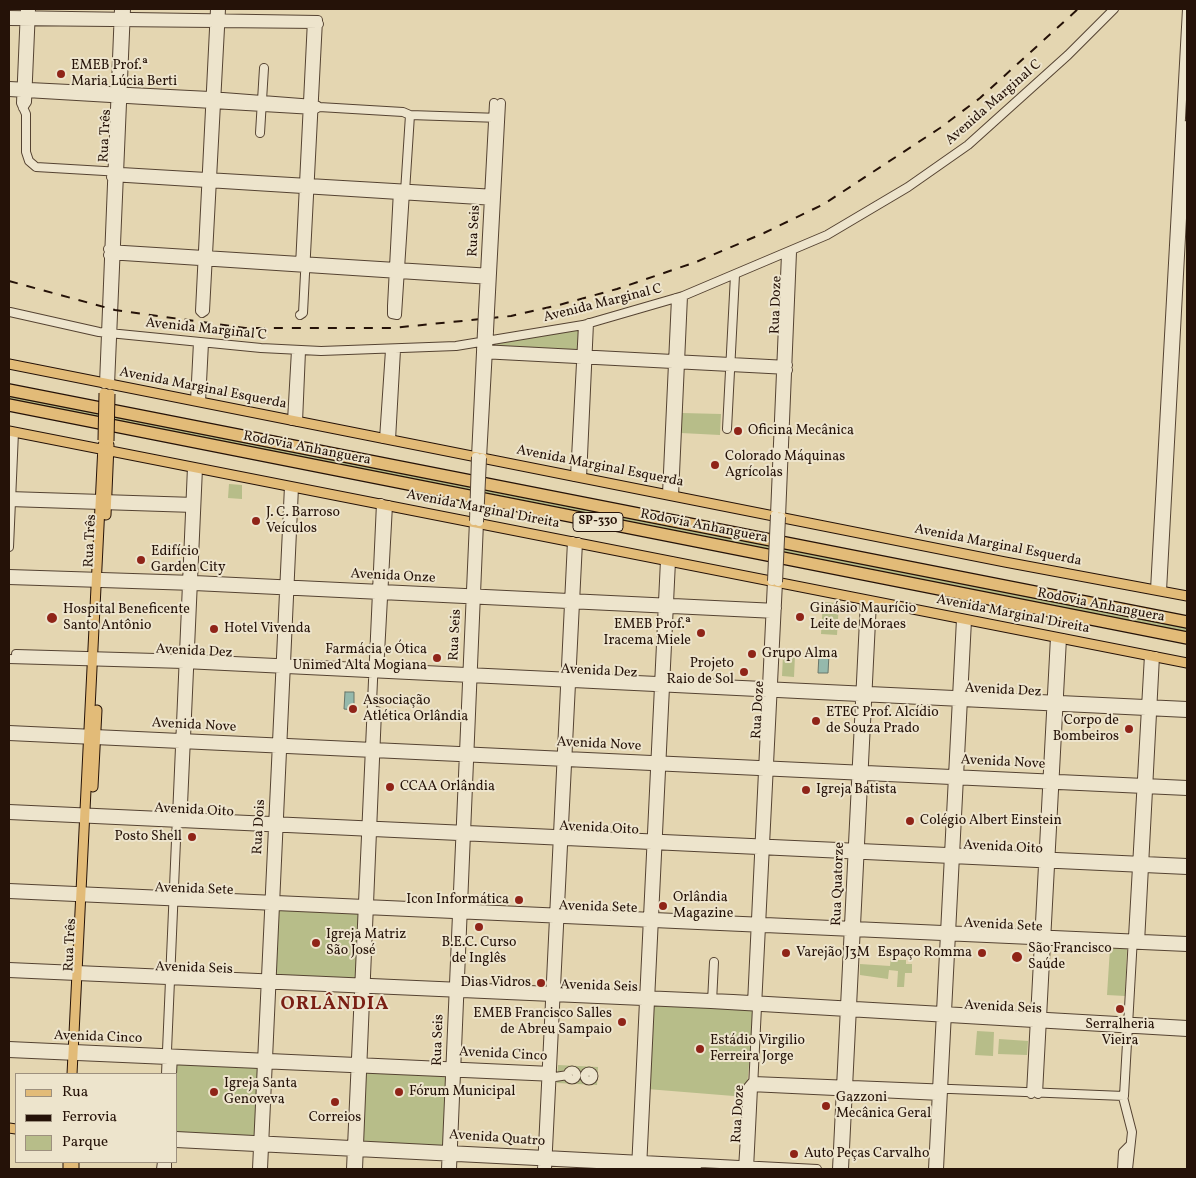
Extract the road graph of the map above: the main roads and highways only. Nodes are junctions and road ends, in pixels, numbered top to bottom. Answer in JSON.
{"nodes":[{"id":1,"x":9,"y":364,"type":"edge"},
{"id":2,"x":107,"y":389,"type":"junction"},
{"id":3,"x":9,"y":390,"type":"edge"},
{"id":4,"x":9,"y":405,"type":"edge"},
{"id":5,"x":12,"y":432,"type":"edge"},
{"id":6,"x":106,"y":445,"type":"junction"},
{"id":7,"x":1187,"y":596,"type":"edge"},
{"id":8,"x":1187,"y":622,"type":"edge"},
{"id":9,"x":1187,"y":638,"type":"edge"},
{"id":10,"x":1187,"y":663,"type":"edge"},
{"id":11,"x":76,"y":1053,"type":"junction"},
{"id":12,"x":72,"y":1073,"type":"edge"},
{"id":13,"x":78,"y":1073,"type":"edge"}],
"edges":[{"from":1,"to":2,"type":"main road","name":"Avenida Marginal Esquerda"},
{"from":2,"to":6,"type":"main road","name":"Rua Três","bridge":true},
{"from":2,"to":7,"type":"main road","name":"Avenida Marginal Esquerda"},
{"from":3,"to":8,"type":"highway","name":"Rodovia Anhanguera","number":"SP-330"},
{"from":4,"to":9,"type":"highway","name":"Rodovia Anhanguera","number":"SP-330"},
{"from":5,"to":6,"type":"main road","name":"Avenida Marginal Direita"},
{"from":6,"to":10,"type":"main road","name":"Avenida Marginal Direita"},
{"from":6,"to":11,"type":"main road","name":"Rua Três"},
{"from":11,"to":12,"type":"main road","name":"Rua Três"},
{"from":11,"to":13,"type":"main road","name":"Rua Três"}]}
